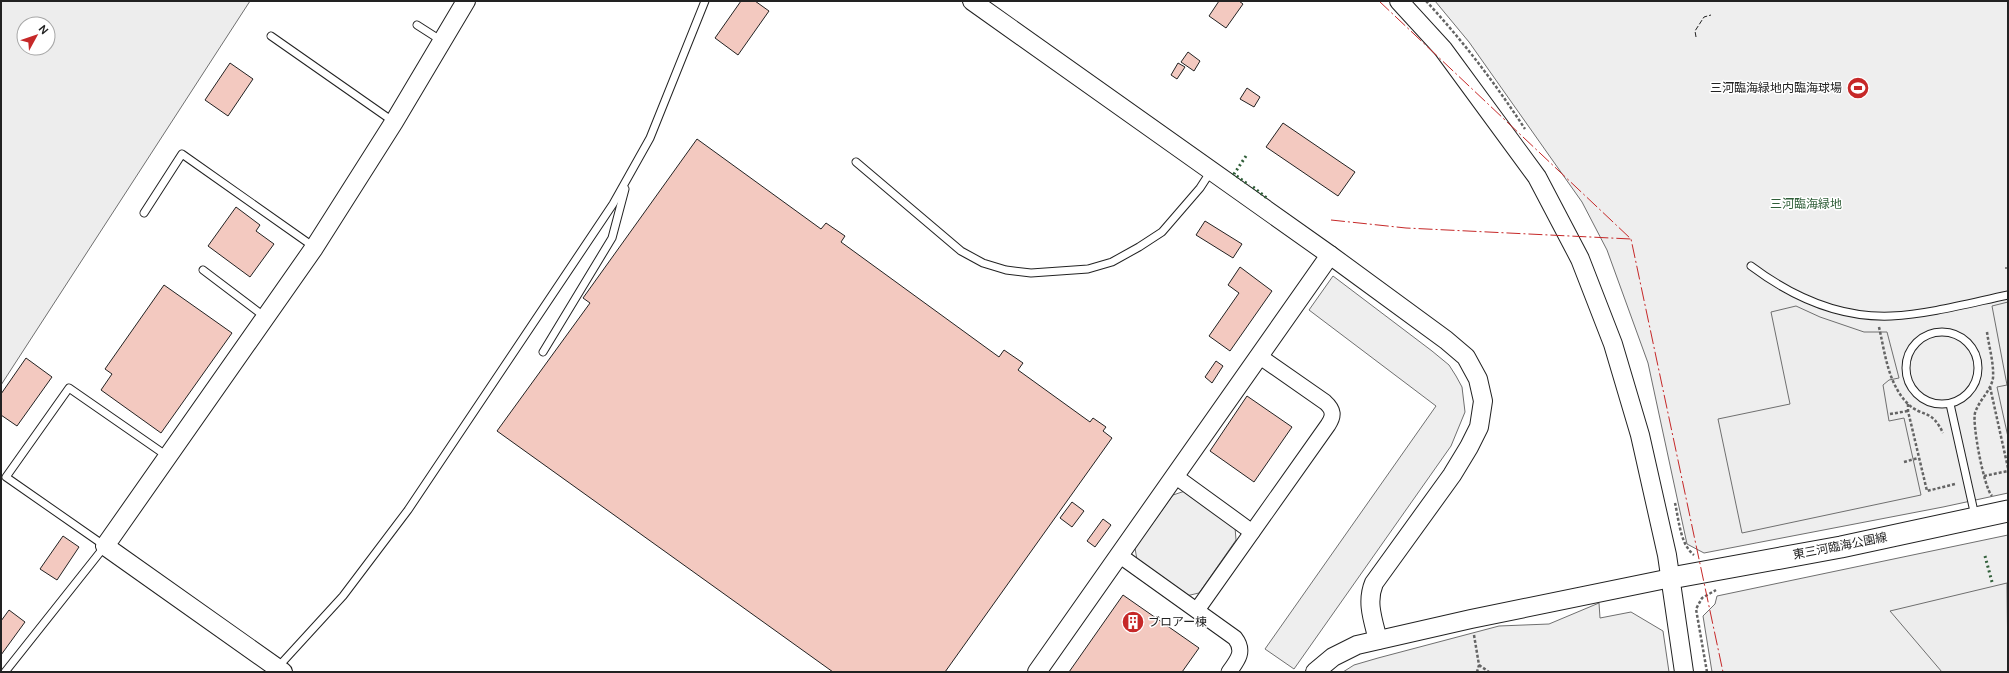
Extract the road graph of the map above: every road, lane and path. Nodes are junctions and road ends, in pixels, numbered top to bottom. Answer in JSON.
{"nodes":[{"id":1,"x":466,"y":1,"type":"edge"},
{"id":2,"x":705,"y":1,"type":"edge"},
{"id":3,"x":972,"y":1,"type":"edge"},
{"id":4,"x":1399,"y":1,"type":"edge"},
{"id":5,"x":1426,"y":1,"type":"edge"},
{"id":6,"x":417,"y":25,"type":"dead end"},
{"id":7,"x":271,"y":36,"type":"dead end"},
{"id":8,"x":443,"y":41,"type":"junction"},
{"id":9,"x":394,"y":122,"type":"junction"},
{"id":10,"x":1526,"y":130,"type":"dead end"},
{"id":11,"x":856,"y":162,"type":"dead end"},
{"id":12,"x":1211,"y":171,"type":"junction"},
{"id":13,"x":626,"y":183,"type":"junction"},
{"id":14,"x":144,"y":213,"type":"dead end"},
{"id":15,"x":314,"y":248,"type":"junction"},
{"id":16,"x":1330,"y":255,"type":"junction"},
{"id":17,"x":1750,"y":266,"type":"dead end"},
{"id":18,"x":202,"y":270,"type":"dead end"},
{"id":19,"x":2008,"y":295,"type":"edge"},
{"id":20,"x":1876,"y":315,"type":"junction"},
{"id":21,"x":265,"y":317,"type":"junction"},
{"id":22,"x":1987,"y":332,"type":"dead end"},
{"id":23,"x":543,"y":352,"type":"dead end"},
{"id":24,"x":1259,"y":356,"type":"junction"},
{"id":25,"x":1990,"y":387,"type":"junction"},
{"id":26,"x":1908,"y":404,"type":"junction"},
{"id":27,"x":1950,"y":404,"type":"junction"},
{"id":28,"x":1908,"y":411,"type":"junction"},
{"id":29,"x":1890,"y":414,"type":"dead end"},
{"id":30,"x":1945,"y":440,"type":"dead end"},
{"id":31,"x":167,"y":456,"type":"junction"},
{"id":32,"x":1918,"y":458,"type":"junction"},
{"id":33,"x":1904,"y":462,"type":"dead end"},
{"id":34,"x":2008,"y":469,"type":"edge"},
{"id":35,"x":1175,"y":476,"type":"junction"},
{"id":36,"x":1984,"y":476,"type":"junction"},
{"id":37,"x":1954,"y":477,"type":"dead end"},
{"id":38,"x":1955,"y":484,"type":"junction"},
{"id":39,"x":1957,"y":490,"type":"dead end"},
{"id":40,"x":1673,"y":496,"type":"dead end"},
{"id":41,"x":2001,"y":504,"type":"edge"},
{"id":42,"x":1976,"y":518,"type":"junction"},
{"id":43,"x":1252,"y":532,"type":"junction"},
{"id":44,"x":105,"y":546,"type":"junction"},
{"id":45,"x":1119,"y":555,"type":"junction"},
{"id":46,"x":1699,"y":558,"type":"dead end"},
{"id":47,"x":1671,"y":578,"type":"junction"},
{"id":48,"x":1722,"y":589,"type":"dead end"},
{"id":49,"x":1197,"y":610,"type":"junction"},
{"id":50,"x":1471,"y":619,"type":"junction"},
{"id":51,"x":1378,"y":640,"type":"junction"},
{"id":52,"x":1479,"y":665,"type":"junction"},
{"id":53,"x":278,"y":671,"type":"edge"},
{"id":54,"x":5,"y":672,"type":"edge"},
{"id":55,"x":1037,"y":672,"type":"edge"},
{"id":56,"x":1229,"y":672,"type":"edge"},
{"id":57,"x":1315,"y":672,"type":"edge"},
{"id":58,"x":1477,"y":672,"type":"edge"},
{"id":59,"x":1480,"y":672,"type":"edge"},
{"id":60,"x":1489,"y":672,"type":"edge"},
{"id":61,"x":1684,"y":672,"type":"edge"},
{"id":62,"x":1707,"y":672,"type":"edge"}],
"edges":[{"from":1,"to":8,"type":"street"},
{"from":2,"to":13,"type":"lane"},
{"from":3,"to":12,"type":"street"},
{"from":4,"to":47,"type":"street"},
{"from":5,"to":10,"type":"path"},
{"from":6,"to":8,"type":"lane"},
{"from":7,"to":9,"type":"lane"},
{"from":8,"to":9,"type":"street"},
{"from":9,"to":15,"type":"street"},
{"from":11,"to":12,"type":"lane"},
{"from":12,"to":16,"type":"street"},
{"from":13,"to":23,"type":"lane"},
{"from":13,"to":53,"type":"lane"},
{"from":14,"to":15,"type":"lane"},
{"from":15,"to":21,"type":"street"},
{"from":16,"to":24,"type":"street"},
{"from":16,"to":51,"type":"street"},
{"from":17,"to":20,"type":"lane"},
{"from":18,"to":21,"type":"lane"},
{"from":19,"to":20,"type":"lane"},
{"from":20,"to":26,"type":"path"},
{"from":21,"to":31,"type":"street"},
{"from":22,"to":25,"type":"path"},
{"from":24,"to":35,"type":"street"},
{"from":24,"to":43,"type":"street"},
{"from":25,"to":34,"type":"path"},
{"from":25,"to":36,"type":"path"},
{"from":26,"to":28,"type":"path"},
{"from":26,"to":30,"type":"path"},
{"from":27,"to":27,"type":"lane"},
{"from":27,"to":42,"type":"lane"},
{"from":28,"to":29,"type":"path"},
{"from":28,"to":32,"type":"path"},
{"from":31,"to":44,"type":"street"},
{"from":31,"to":44,"type":"lane"},
{"from":32,"to":33,"type":"path"},
{"from":32,"to":38,"type":"path"},
{"from":34,"to":36,"type":"path"},
{"from":35,"to":43,"type":"street"},
{"from":35,"to":45,"type":"street"},
{"from":36,"to":41,"type":"path"},
{"from":37,"to":38,"type":"path"},
{"from":38,"to":39,"type":"path"},
{"from":40,"to":46,"type":"path"},
{"from":41,"to":42,"type":"main road","name":"東三河臨海公園線"},
{"from":42,"to":47,"type":"main road","name":"東三河臨海公園線"},
{"from":43,"to":49,"type":"street"},
{"from":44,"to":53,"type":"street"},
{"from":44,"to":54,"type":"lane"},
{"from":45,"to":49,"type":"street"},
{"from":45,"to":55,"type":"street"},
{"from":47,"to":50,"type":"street"},
{"from":47,"to":61,"type":"street"},
{"from":48,"to":62,"type":"path"},
{"from":49,"to":56,"type":"street"},
{"from":50,"to":51,"type":"street"},
{"from":50,"to":52,"type":"path"},
{"from":51,"to":57,"type":"street"},
{"from":52,"to":58,"type":"path"},
{"from":52,"to":59,"type":"path"},
{"from":52,"to":60,"type":"path"}]}
